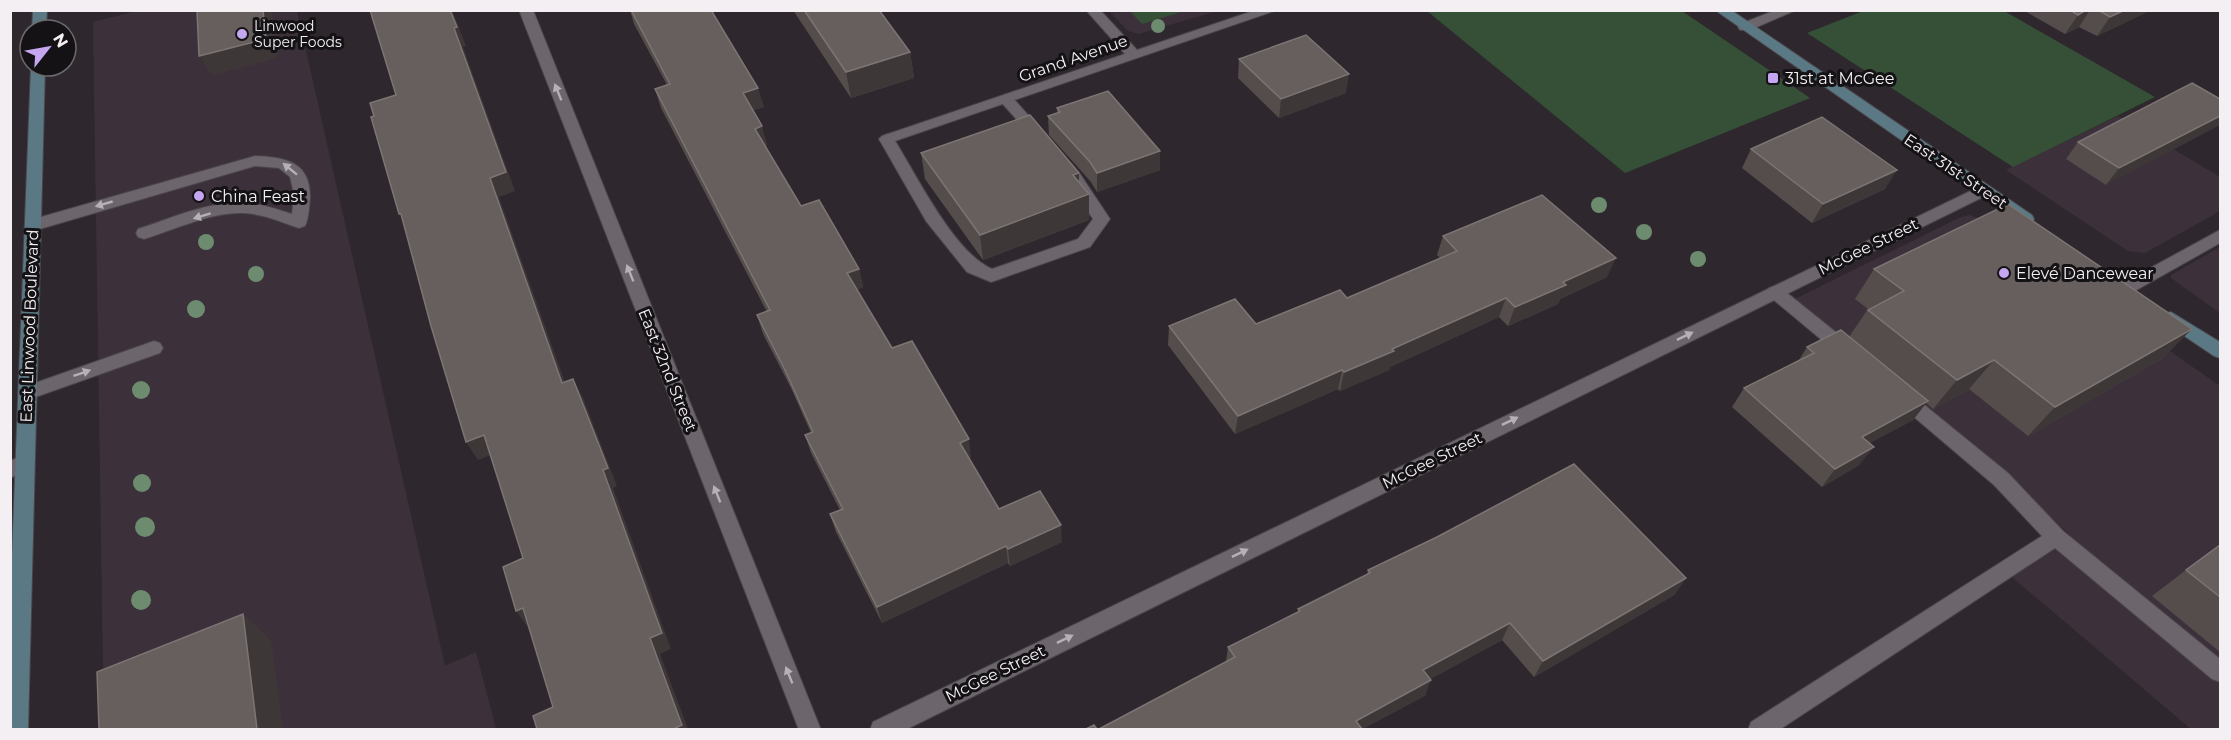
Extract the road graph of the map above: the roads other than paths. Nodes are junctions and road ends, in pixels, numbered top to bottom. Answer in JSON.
{"nodes":[{"id":1,"x":526,"y":10,"type":"edge"},
{"id":2,"x":1092,"y":10,"type":"edge"},
{"id":3,"x":1271,"y":10,"type":"edge"},
{"id":4,"x":1721,"y":10,"type":"edge"},
{"id":5,"x":1790,"y":10,"type":"edge"},
{"id":6,"x":1746,"y":27,"type":"junction"},
{"id":7,"x":1134,"y":56,"type":"junction"},
{"id":8,"x":38,"y":78,"type":"edge"},
{"id":9,"x":1006,"y":99,"type":"junction"},
{"id":10,"x":1052,"y":152,"type":"edge"},
{"id":11,"x":1068,"y":170,"type":"edge"},
{"id":12,"x":1983,"y":190,"type":"junction"},
{"id":13,"x":33,"y":225,"type":"junction"},
{"id":14,"x":2038,"y":227,"type":"edge"},
{"id":15,"x":144,"y":233,"type":"dead end"},
{"id":16,"x":2220,"y":236,"type":"edge"},
{"id":17,"x":2110,"y":276,"type":"edge"},
{"id":18,"x":2127,"y":288,"type":"junction"},
{"id":19,"x":1774,"y":292,"type":"junction"},
{"id":20,"x":154,"y":348,"type":"dead end"},
{"id":21,"x":2220,"y":351,"type":"edge"},
{"id":22,"x":1865,"y":366,"type":"edge"},
{"id":23,"x":1883,"y":381,"type":"edge"},
{"id":24,"x":27,"y":393,"type":"junction"},
{"id":25,"x":15,"y":465,"type":"edge"},
{"id":26,"x":2056,"y":537,"type":"junction"},
{"id":27,"x":2220,"y":672,"type":"edge"},
{"id":28,"x":17,"y":729,"type":"edge"},
{"id":29,"x":810,"y":729,"type":"edge"},
{"id":30,"x":880,"y":729,"type":"edge"},
{"id":31,"x":1759,"y":729,"type":"edge"}],
"edges":[{"from":29,"to":1,"type":"street","name":"East 32nd Street","one_way":true},
{"from":2,"to":7,"type":"street"},
{"from":3,"to":7,"type":"street","name":"Grand Avenue"},
{"from":4,"to":6,"type":"main road","name":"East 31st Street"},
{"from":5,"to":6,"type":"street"},
{"from":6,"to":12,"type":"main road","name":"East 31st Street"},
{"from":7,"to":9,"type":"street","name":"Grand Avenue"},
{"from":8,"to":13,"type":"main road","name":"East Linwood Boulevard"},
{"from":9,"to":10,"type":"street"},
{"from":9,"to":11,"type":"street","name":"Grand Avenue"},
{"from":12,"to":14,"type":"main road","name":"East 31st Street"},
{"from":12,"to":19,"type":"street","name":"McGee Street"},
{"from":13,"to":15,"type":"street"},
{"from":13,"to":24,"type":"main road","name":"East Linwood Boulevard"},
{"from":16,"to":18,"type":"street"},
{"from":17,"to":18,"type":"main road"},
{"from":18,"to":21,"type":"main road"},
{"from":19,"to":22,"type":"street"},
{"from":30,"to":19,"type":"street","name":"McGee Street","one_way":true},
{"from":24,"to":20,"type":"street","one_way":true},
{"from":23,"to":26,"type":"street"},
{"from":24,"to":25,"type":"main road","name":"East Linwood Boulevard"},
{"from":25,"to":28,"type":"main road","name":"East Linwood Boulevard"},
{"from":26,"to":27,"type":"street"},
{"from":26,"to":31,"type":"street"}]}
